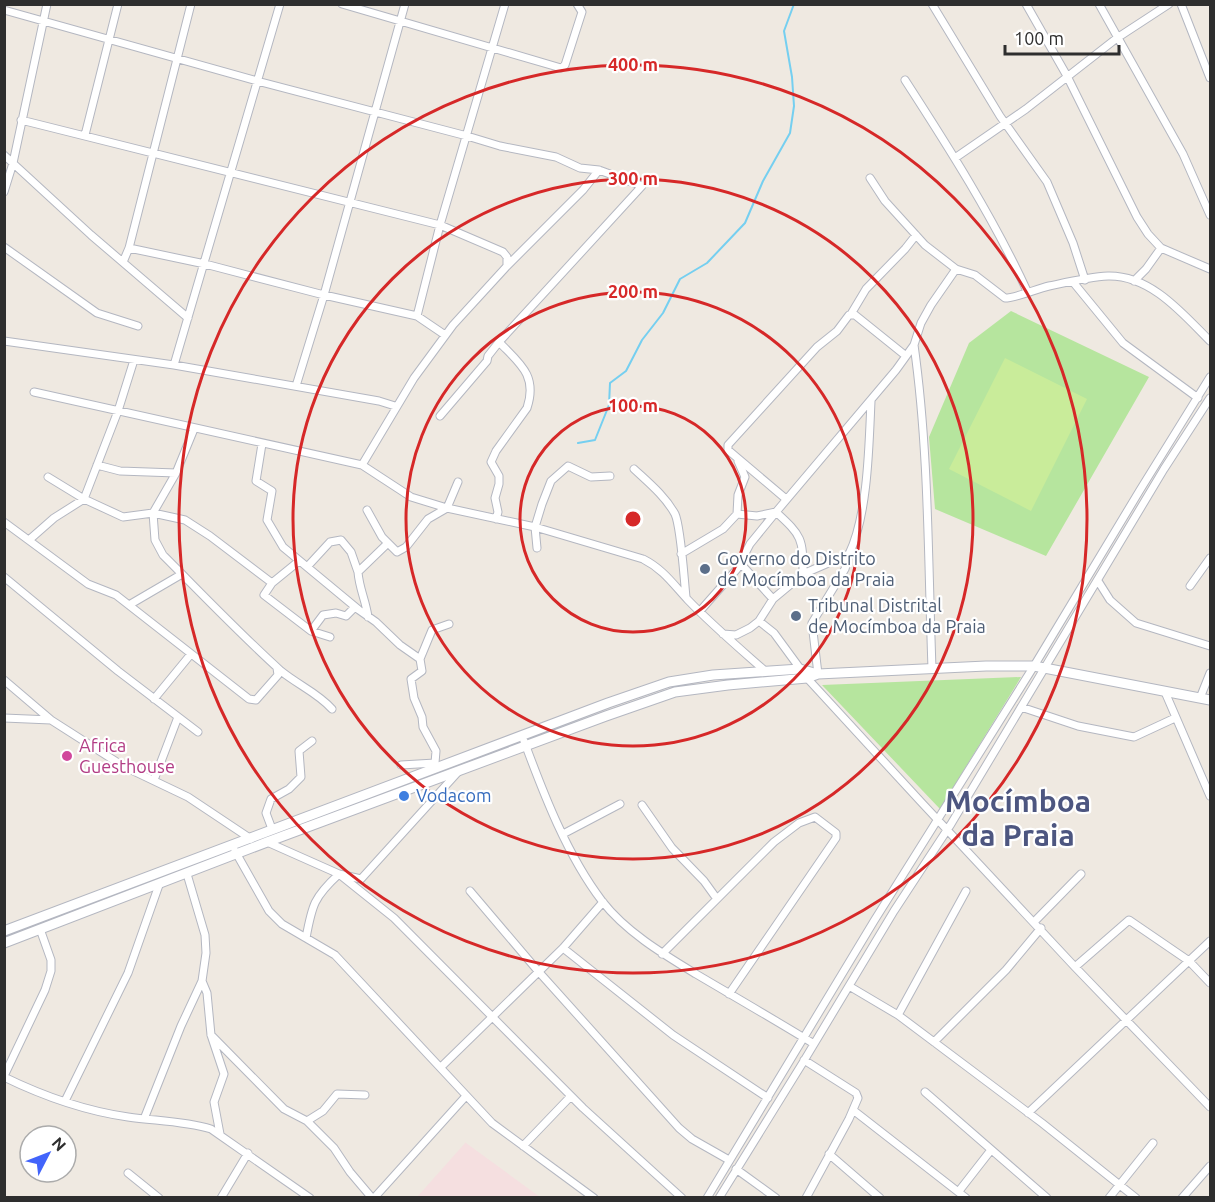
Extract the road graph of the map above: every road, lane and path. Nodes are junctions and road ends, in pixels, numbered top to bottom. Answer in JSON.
{"nodes":[{"id":1,"x":47,"y":4,"type":"edge"},
{"id":2,"x":118,"y":4,"type":"edge"},
{"id":3,"x":191,"y":4,"type":"edge"},
{"id":4,"x":280,"y":4,"type":"edge"},
{"id":5,"x":342,"y":4,"type":"edge"},
{"id":6,"x":405,"y":4,"type":"edge"},
{"id":7,"x":506,"y":4,"type":"edge"},
{"id":8,"x":577,"y":4,"type":"edge"},
{"id":9,"x":932,"y":4,"type":"edge"},
{"id":10,"x":1026,"y":4,"type":"edge"},
{"id":11,"x":1099,"y":4,"type":"edge"},
{"id":12,"x":1169,"y":4,"type":"edge"},
{"id":13,"x":1181,"y":4,"type":"edge"},
{"id":14,"x":4,"y":10,"type":"edge"},
{"id":15,"x":43,"y":21,"type":"junction"},
{"id":16,"x":399,"y":22,"type":"junction"},
{"id":17,"x":1117,"y":38,"type":"junction"},
{"id":18,"x":110,"y":39,"type":"junction"},
{"id":19,"x":493,"y":47,"type":"junction"},
{"id":20,"x":178,"y":57,"type":"junction"},
{"id":21,"x":1067,"y":76,"type":"junction"},
{"id":22,"x":1210,"y":78,"type":"edge"},
{"id":23,"x":905,"y":80,"type":"dead end"},
{"id":24,"x":257,"y":81,"type":"junction"},
{"id":25,"x":376,"y":112,"type":"junction"},
{"id":26,"x":21,"y":120,"type":"junction"},
{"id":27,"x":1005,"y":123,"type":"junction"},
{"id":28,"x":85,"y":135,"type":"junction"},
{"id":29,"x":467,"y":136,"type":"junction"},
{"id":30,"x":152,"y":152,"type":"junction"},
{"id":31,"x":4,"y":155,"type":"edge"},
{"id":32,"x":955,"y":158,"type":"junction"},
{"id":33,"x":13,"y":163,"type":"junction"},
{"id":34,"x":600,"y":170,"type":"junction"},
{"id":35,"x":231,"y":172,"type":"junction"},
{"id":36,"x":870,"y":178,"type":"dead end"},
{"id":37,"x":4,"y":192,"type":"edge"},
{"id":38,"x":350,"y":202,"type":"junction"},
{"id":39,"x":1210,"y":215,"type":"edge"},
{"id":40,"x":440,"y":225,"type":"junction"},
{"id":41,"x":916,"y":235,"type":"junction"},
{"id":42,"x":4,"y":247,"type":"edge"},
{"id":43,"x":129,"y":248,"type":"junction"},
{"id":44,"x":1161,"y":248,"type":"junction"},
{"id":45,"x":123,"y":262,"type":"junction"},
{"id":46,"x":205,"y":264,"type":"junction"},
{"id":47,"x":507,"y":266,"type":"junction"},
{"id":48,"x":956,"y":269,"type":"junction"},
{"id":49,"x":1210,"y":269,"type":"edge"},
{"id":50,"x":1085,"y":280,"type":"junction"},
{"id":51,"x":1134,"y":281,"type":"junction"},
{"id":52,"x":1073,"y":282,"type":"junction"},
{"id":53,"x":1028,"y":291,"type":"junction"},
{"id":54,"x":324,"y":295,"type":"junction"},
{"id":55,"x":851,"y":314,"type":"junction"},
{"id":56,"x":417,"y":316,"type":"junction"},
{"id":57,"x":188,"y":318,"type":"junction"},
{"id":58,"x":138,"y":326,"type":"dead end"},
{"id":59,"x":445,"y":335,"type":"junction"},
{"id":60,"x":4,"y":341,"type":"edge"},
{"id":61,"x":1210,"y":341,"type":"edge"},
{"id":62,"x":499,"y":342,"type":"junction"},
{"id":63,"x":914,"y":345,"type":"junction"},
{"id":64,"x":906,"y":356,"type":"junction"},
{"id":65,"x":134,"y":360,"type":"junction"},
{"id":66,"x":174,"y":365,"type":"junction"},
{"id":67,"x":1210,"y":377,"type":"edge"},
{"id":68,"x":296,"y":386,"type":"junction"},
{"id":69,"x":34,"y":392,"type":"dead end"},
{"id":70,"x":1198,"y":398,"type":"junction"},
{"id":71,"x":1210,"y":398,"type":"edge"},
{"id":72,"x":871,"y":401,"type":"junction"},
{"id":73,"x":395,"y":406,"type":"junction"},
{"id":74,"x":1208,"y":410,"type":"edge"},
{"id":75,"x":118,"y":411,"type":"junction"},
{"id":76,"x":440,"y":416,"type":"dead end"},
{"id":77,"x":194,"y":429,"type":"junction"},
{"id":78,"x":262,"y":444,"type":"junction"},
{"id":79,"x":728,"y":450,"type":"junction"},
{"id":80,"x":97,"y":465,"type":"junction"},
{"id":81,"x":362,"y":465,"type":"junction"},
{"id":82,"x":634,"y":469,"type":"dead end"},
{"id":83,"x":176,"y":473,"type":"junction"},
{"id":84,"x":610,"y":476,"type":"dead end"},
{"id":85,"x":48,"y":477,"type":"dead end"},
{"id":86,"x":458,"y":482,"type":"dead end"},
{"id":87,"x":84,"y":499,"type":"junction"},
{"id":88,"x":786,"y":499,"type":"junction"},
{"id":89,"x":447,"y":508,"type":"junction"},
{"id":90,"x":368,"y":510,"type":"dead end"},
{"id":91,"x":776,"y":512,"type":"junction"},
{"id":92,"x":153,"y":513,"type":"junction"},
{"id":93,"x":737,"y":514,"type":"junction"},
{"id":94,"x":496,"y":519,"type":"junction"},
{"id":95,"x":4,"y":522,"type":"edge"},
{"id":96,"x":535,"y":527,"type":"junction"},
{"id":97,"x":29,"y":540,"type":"junction"},
{"id":98,"x":388,"y":543,"type":"junction"},
{"id":99,"x":537,"y":548,"type":"dead end"},
{"id":100,"x":681,"y":554,"type":"junction"},
{"id":101,"x":849,"y":554,"type":"junction"},
{"id":102,"x":1210,"y":558,"type":"edge"},
{"id":103,"x":298,"y":561,"type":"junction"},
{"id":104,"x":740,"y":563,"type":"junction"},
{"id":105,"x":307,"y":567,"type":"junction"},
{"id":106,"x":358,"y":572,"type":"junction"},
{"id":107,"x":183,"y":574,"type":"junction"},
{"id":108,"x":803,"y":574,"type":"junction"},
{"id":109,"x":4,"y":576,"type":"edge"},
{"id":110,"x":1098,"y":581,"type":"junction"},
{"id":111,"x":272,"y":583,"type":"junction"},
{"id":112,"x":1083,"y":584,"type":"junction"},
{"id":113,"x":1190,"y":586,"type":"dead end"},
{"id":114,"x":1093,"y":589,"type":"junction"},
{"id":115,"x":686,"y":598,"type":"junction"},
{"id":116,"x":773,"y":599,"type":"junction"},
{"id":117,"x":129,"y":605,"type":"junction"},
{"id":118,"x":355,"y":607,"type":"junction"},
{"id":119,"x":700,"y":611,"type":"junction"},
{"id":120,"x":368,"y":616,"type":"junction"},
{"id":121,"x":759,"y":621,"type":"junction"},
{"id":122,"x":449,"y":624,"type":"dead end"},
{"id":123,"x":311,"y":631,"type":"junction"},
{"id":124,"x":723,"y":634,"type":"junction"},
{"id":125,"x":330,"y":637,"type":"dead end"},
{"id":126,"x":1210,"y":645,"type":"edge"},
{"id":127,"x":191,"y":654,"type":"junction"},
{"id":128,"x":420,"y":659,"type":"junction"},
{"id":129,"x":276,"y":666,"type":"junction"},
{"id":130,"x":1034,"y":666,"type":"junction"},
{"id":131,"x":932,"y":668,"type":"junction"},
{"id":132,"x":800,"y":669,"type":"junction"},
{"id":133,"x":1045,"y":669,"type":"junction"},
{"id":134,"x":764,"y":670,"type":"junction"},
{"id":135,"x":1210,"y":673,"type":"edge"},
{"id":136,"x":818,"y":674,"type":"junction"},
{"id":137,"x":807,"y":678,"type":"junction"},
{"id":138,"x":4,"y":680,"type":"edge"},
{"id":139,"x":1165,"y":692,"type":"junction"},
{"id":140,"x":1200,"y":698,"type":"junction"},
{"id":141,"x":154,"y":699,"type":"junction"},
{"id":142,"x":1210,"y":700,"type":"edge"},
{"id":143,"x":1021,"y":707,"type":"junction"},
{"id":144,"x":332,"y":710,"type":"dead end"},
{"id":145,"x":177,"y":717,"type":"junction"},
{"id":146,"x":4,"y":718,"type":"edge"},
{"id":147,"x":1175,"y":718,"type":"junction"},
{"id":148,"x":51,"y":720,"type":"junction"},
{"id":149,"x":198,"y":732,"type":"dead end"},
{"id":150,"x":522,"y":736,"type":"junction"},
{"id":151,"x":312,"y":741,"type":"dead end"},
{"id":152,"x":526,"y":747,"type":"junction"},
{"id":153,"x":401,"y":765,"type":"dead end"},
{"id":154,"x":458,"y":772,"type":"junction"},
{"id":155,"x":154,"y":780,"type":"junction"},
{"id":156,"x":1210,"y":796,"type":"edge"},
{"id":157,"x":620,"y":804,"type":"dead end"},
{"id":158,"x":642,"y":805,"type":"dead end"},
{"id":159,"x":938,"y":819,"type":"junction"},
{"id":160,"x":272,"y":829,"type":"junction"},
{"id":161,"x":948,"y":829,"type":"junction"},
{"id":162,"x":563,"y":834,"type":"junction"},
{"id":163,"x":249,"y":838,"type":"junction"},
{"id":164,"x":267,"y":842,"type":"junction"},
{"id":165,"x":255,"y":847,"type":"junction"},
{"id":166,"x":234,"y":850,"type":"junction"},
{"id":167,"x":187,"y":874,"type":"junction"},
{"id":168,"x":339,"y":874,"type":"junction"},
{"id":169,"x":1081,"y":874,"type":"dead end"},
{"id":170,"x":159,"y":885,"type":"junction"},
{"id":171,"x":470,"y":891,"type":"dead end"},
{"id":172,"x":966,"y":891,"type":"dead end"},
{"id":173,"x":717,"y":899,"type":"junction"},
{"id":174,"x":603,"y":902,"type":"junction"},
{"id":175,"x":47,"y":915,"type":"junction"},
{"id":176,"x":874,"y":921,"type":"junction"},
{"id":177,"x":1034,"y":921,"type":"junction"},
{"id":178,"x":51,"y":925,"type":"junction"},
{"id":179,"x":885,"y":927,"type":"junction"},
{"id":180,"x":1041,"y":928,"type":"junction"},
{"id":181,"x":40,"y":929,"type":"junction"},
{"id":182,"x":4,"y":931,"type":"edge"},
{"id":183,"x":306,"y":938,"type":"junction"},
{"id":184,"x":1210,"y":941,"type":"edge"},
{"id":185,"x":4,"y":943,"type":"edge"},
{"id":186,"x":563,"y":948,"type":"junction"},
{"id":187,"x":662,"y":954,"type":"junction"},
{"id":188,"x":1190,"y":961,"type":"junction"},
{"id":189,"x":1075,"y":966,"type":"junction"},
{"id":190,"x":538,"y":971,"type":"junction"},
{"id":191,"x":202,"y":981,"type":"junction"},
{"id":192,"x":1210,"y":983,"type":"edge"},
{"id":193,"x":849,"y":986,"type":"junction"},
{"id":194,"x":729,"y":994,"type":"junction"},
{"id":195,"x":898,"y":1015,"type":"junction"},
{"id":196,"x":493,"y":1016,"type":"junction"},
{"id":197,"x":1125,"y":1019,"type":"junction"},
{"id":198,"x":211,"y":1035,"type":"junction"},
{"id":199,"x":804,"y":1038,"type":"junction"},
{"id":200,"x":934,"y":1042,"type":"junction"},
{"id":201,"x":814,"y":1044,"type":"junction"},
{"id":202,"x":804,"y":1060,"type":"junction"},
{"id":203,"x":441,"y":1067,"type":"junction"},
{"id":204,"x":4,"y":1076,"type":"edge"},
{"id":205,"x":924,"y":1092,"type":"dead end"},
{"id":206,"x":365,"y":1095,"type":"dead end"},
{"id":207,"x":466,"y":1096,"type":"junction"},
{"id":208,"x":571,"y":1096,"type":"junction"},
{"id":209,"x":768,"y":1098,"type":"junction"},
{"id":210,"x":65,"y":1101,"type":"junction"},
{"id":211,"x":1210,"y":1107,"type":"edge"},
{"id":212,"x":853,"y":1110,"type":"junction"},
{"id":213,"x":1028,"y":1113,"type":"junction"},
{"id":214,"x":144,"y":1119,"type":"junction"},
{"id":215,"x":307,"y":1121,"type":"junction"},
{"id":216,"x":220,"y":1134,"type":"junction"},
{"id":217,"x":1153,"y":1143,"type":"dead end"},
{"id":218,"x":523,"y":1146,"type":"junction"},
{"id":219,"x":991,"y":1150,"type":"junction"},
{"id":220,"x":248,"y":1153,"type":"junction"},
{"id":221,"x":829,"y":1154,"type":"junction"},
{"id":222,"x":729,"y":1160,"type":"junction"},
{"id":223,"x":1210,"y":1166,"type":"edge"},
{"id":224,"x":736,"y":1169,"type":"junction"},
{"id":225,"x":128,"y":1173,"type":"dead end"},
{"id":226,"x":1119,"y":1184,"type":"junction"},
{"id":227,"x":958,"y":1191,"type":"junction"},
{"id":228,"x":159,"y":1197,"type":"edge"},
{"id":229,"x":221,"y":1197,"type":"edge"},
{"id":230,"x":310,"y":1197,"type":"edge"},
{"id":231,"x":373,"y":1197,"type":"edge"},
{"id":232,"x":594,"y":1197,"type":"edge"},
{"id":233,"x":682,"y":1197,"type":"edge"},
{"id":234,"x":707,"y":1197,"type":"edge"},
{"id":235,"x":719,"y":1197,"type":"edge"},
{"id":236,"x":776,"y":1197,"type":"edge"},
{"id":237,"x":806,"y":1197,"type":"edge"},
{"id":238,"x":880,"y":1197,"type":"edge"},
{"id":239,"x":966,"y":1197,"type":"edge"},
{"id":240,"x":1047,"y":1197,"type":"edge"},
{"id":241,"x":1109,"y":1197,"type":"edge"},
{"id":242,"x":1136,"y":1197,"type":"edge"},
{"id":243,"x":1182,"y":1197,"type":"edge"}],
"edges":[{"from":1,"to":15,"type":"street"},
{"from":2,"to":18,"type":"street"},
{"from":3,"to":20,"type":"street"},
{"from":4,"to":24,"type":"street"},
{"from":5,"to":16,"type":"street"},
{"from":6,"to":16,"type":"street"},
{"from":7,"to":19,"type":"street"},
{"from":8,"to":19,"type":"street"},
{"from":9,"to":27,"type":"street"},
{"from":10,"to":21,"type":"street"},
{"from":11,"to":17,"type":"street"},
{"from":12,"to":17,"type":"street"},
{"from":13,"to":22,"type":"street"},
{"from":14,"to":15,"type":"street"},
{"from":15,"to":18,"type":"street"},
{"from":15,"to":26,"type":"street"},
{"from":16,"to":19,"type":"street"},
{"from":16,"to":25,"type":"street"},
{"from":17,"to":21,"type":"street"},
{"from":17,"to":39,"type":"street"},
{"from":18,"to":20,"type":"street"},
{"from":18,"to":28,"type":"street"},
{"from":19,"to":29,"type":"street"},
{"from":20,"to":24,"type":"street"},
{"from":20,"to":30,"type":"street"},
{"from":21,"to":27,"type":"street"},
{"from":21,"to":44,"type":"street"},
{"from":23,"to":32,"type":"street"},
{"from":24,"to":25,"type":"street"},
{"from":24,"to":35,"type":"street"},
{"from":25,"to":29,"type":"street"},
{"from":25,"to":38,"type":"street"},
{"from":26,"to":28,"type":"street"},
{"from":26,"to":33,"type":"street"},
{"from":27,"to":32,"type":"street"},
{"from":27,"to":50,"type":"street"},
{"from":28,"to":30,"type":"street"},
{"from":29,"to":34,"type":"street"},
{"from":29,"to":40,"type":"street"},
{"from":30,"to":35,"type":"street"},
{"from":30,"to":43,"type":"street"},
{"from":31,"to":33,"type":"street"},
{"from":32,"to":53,"type":"street"},
{"from":33,"to":37,"type":"street"},
{"from":33,"to":45,"type":"street"},
{"from":34,"to":47,"type":"street"},
{"from":34,"to":62,"type":"street"},
{"from":35,"to":38,"type":"street"},
{"from":35,"to":46,"type":"street"},
{"from":36,"to":41,"type":"street"},
{"from":38,"to":40,"type":"street"},
{"from":38,"to":54,"type":"street"},
{"from":40,"to":47,"type":"street"},
{"from":40,"to":56,"type":"street"},
{"from":41,"to":48,"type":"street"},
{"from":41,"to":55,"type":"street"},
{"from":42,"to":58,"type":"street"},
{"from":43,"to":45,"type":"street"},
{"from":43,"to":46,"type":"street"},
{"from":44,"to":49,"type":"street"},
{"from":44,"to":51,"type":"street"},
{"from":45,"to":57,"type":"street"},
{"from":46,"to":54,"type":"street"},
{"from":46,"to":57,"type":"street"},
{"from":47,"to":59,"type":"street"},
{"from":48,"to":53,"type":"street"},
{"from":48,"to":63,"type":"street"},
{"from":50,"to":51,"type":"street"},
{"from":50,"to":52,"type":"street"},
{"from":51,"to":61,"type":"street"},
{"from":52,"to":53,"type":"street"},
{"from":52,"to":70,"type":"street"},
{"from":54,"to":56,"type":"street"},
{"from":54,"to":68,"type":"street"},
{"from":55,"to":64,"type":"street"},
{"from":55,"to":79,"type":"street"},
{"from":56,"to":59,"type":"street"},
{"from":57,"to":66,"type":"street"},
{"from":59,"to":73,"type":"street"},
{"from":60,"to":65,"type":"street"},
{"from":62,"to":76,"type":"street"},
{"from":62,"to":94,"type":"street"},
{"from":63,"to":64,"type":"street"},
{"from":63,"to":131,"type":"street"},
{"from":64,"to":72,"type":"street"},
{"from":65,"to":66,"type":"street"},
{"from":65,"to":75,"type":"street"},
{"from":66,"to":68,"type":"street"},
{"from":67,"to":70,"type":"street"},
{"from":68,"to":73,"type":"street"},
{"from":69,"to":75,"type":"street"},
{"from":70,"to":112,"type":"street"},
{"from":71,"to":74,"type":"street"},
{"from":72,"to":88,"type":"street"},
{"from":72,"to":101,"type":"street"},
{"from":73,"to":81,"type":"street"},
{"from":74,"to":110,"type":"street"},
{"from":75,"to":77,"type":"street"},
{"from":75,"to":80,"type":"street"},
{"from":77,"to":78,"type":"street"},
{"from":77,"to":83,"type":"street"},
{"from":78,"to":81,"type":"street"},
{"from":78,"to":103,"type":"street"},
{"from":79,"to":88,"type":"street"},
{"from":79,"to":93,"type":"street"},
{"from":80,"to":83,"type":"street"},
{"from":80,"to":87,"type":"street"},
{"from":81,"to":89,"type":"street"},
{"from":82,"to":100,"type":"street"},
{"from":83,"to":92,"type":"street"},
{"from":84,"to":96,"type":"street"},
{"from":85,"to":87,"type":"street"},
{"from":86,"to":89,"type":"street"},
{"from":87,"to":92,"type":"street"},
{"from":87,"to":97,"type":"street"},
{"from":88,"to":91,"type":"street"},
{"from":89,"to":94,"type":"street"},
{"from":89,"to":98,"type":"street"},
{"from":90,"to":98,"type":"street"},
{"from":91,"to":93,"type":"street"},
{"from":91,"to":104,"type":"street"},
{"from":91,"to":108,"type":"street"},
{"from":92,"to":107,"type":"street"},
{"from":92,"to":111,"type":"street"},
{"from":93,"to":100,"type":"street"},
{"from":94,"to":96,"type":"street"},
{"from":95,"to":97,"type":"street"},
{"from":96,"to":99,"type":"street"},
{"from":96,"to":115,"type":"street"},
{"from":97,"to":117,"type":"street"},
{"from":98,"to":106,"type":"street"},
{"from":100,"to":115,"type":"street"},
{"from":101,"to":108,"type":"street"},
{"from":101,"to":136,"type":"street"},
{"from":102,"to":113,"type":"street"},
{"from":103,"to":105,"type":"street"},
{"from":103,"to":111,"type":"street"},
{"from":104,"to":116,"type":"street"},
{"from":104,"to":119,"type":"street"},
{"from":105,"to":106,"type":"street"},
{"from":105,"to":118,"type":"street"},
{"from":106,"to":120,"type":"street"},
{"from":107,"to":117,"type":"street"},
{"from":107,"to":129,"type":"street"},
{"from":108,"to":116,"type":"street"},
{"from":109,"to":141,"type":"street"},
{"from":110,"to":114,"type":"street"},
{"from":110,"to":126,"type":"street"},
{"from":111,"to":123,"type":"street"},
{"from":112,"to":114,"type":"street"},
{"from":112,"to":130,"type":"street"},
{"from":114,"to":133,"type":"street"},
{"from":115,"to":119,"type":"street"},
{"from":116,"to":121,"type":"street"},
{"from":117,"to":127,"type":"street"},
{"from":118,"to":120,"type":"street"},
{"from":118,"to":123,"type":"street"},
{"from":119,"to":124,"type":"street"},
{"from":120,"to":128,"type":"street"},
{"from":121,"to":124,"type":"street"},
{"from":121,"to":132,"type":"street"},
{"from":122,"to":128,"type":"street"},
{"from":123,"to":125,"type":"street"},
{"from":124,"to":134,"type":"street"},
{"from":127,"to":129,"type":"street"},
{"from":127,"to":141,"type":"street"},
{"from":128,"to":153,"type":"street"},
{"from":129,"to":144,"type":"street"},
{"from":130,"to":131,"type":"street"},
{"from":130,"to":133,"type":"street"},
{"from":130,"to":159,"type":"street"},
{"from":131,"to":136,"type":"street"},
{"from":132,"to":134,"type":"street"},
{"from":132,"to":136,"type":"street"},
{"from":132,"to":137,"type":"street"},
{"from":133,"to":139,"type":"street"},
{"from":133,"to":143,"type":"street"},
{"from":134,"to":150,"type":"street"},
{"from":135,"to":140,"type":"street"},
{"from":136,"to":137,"type":"street"},
{"from":137,"to":152,"type":"street"},
{"from":137,"to":159,"type":"street"},
{"from":138,"to":148,"type":"street"},
{"from":139,"to":140,"type":"street"},
{"from":139,"to":147,"type":"street"},
{"from":140,"to":142,"type":"street"},
{"from":141,"to":145,"type":"street"},
{"from":143,"to":147,"type":"street"},
{"from":143,"to":161,"type":"street"},
{"from":145,"to":149,"type":"street"},
{"from":145,"to":155,"type":"street"},
{"from":146,"to":148,"type":"street"},
{"from":147,"to":156,"type":"street"},
{"from":148,"to":155,"type":"street"},
{"from":150,"to":152,"type":"street"},
{"from":150,"to":160,"type":"street"},
{"from":151,"to":160,"type":"street"},
{"from":152,"to":154,"type":"street"},
{"from":152,"to":162,"type":"street"},
{"from":154,"to":164,"type":"street"},
{"from":154,"to":168,"type":"street"},
{"from":155,"to":163,"type":"street"},
{"from":157,"to":162,"type":"street"},
{"from":158,"to":173,"type":"street"},
{"from":159,"to":161,"type":"street"},
{"from":159,"to":176,"type":"street"},
{"from":160,"to":163,"type":"street"},
{"from":161,"to":177,"type":"street"},
{"from":161,"to":179,"type":"street"},
{"from":162,"to":174,"type":"street"},
{"from":163,"to":165,"type":"street"},
{"from":163,"to":166,"type":"street"},
{"from":164,"to":165,"type":"street"},
{"from":164,"to":168,"type":"street"},
{"from":165,"to":166,"type":"street"},
{"from":166,"to":167,"type":"street"},
{"from":166,"to":175,"type":"street"},
{"from":166,"to":183,"type":"street"},
{"from":167,"to":170,"type":"street"},
{"from":167,"to":191,"type":"street"},
{"from":168,"to":183,"type":"street"},
{"from":168,"to":196,"type":"street"},
{"from":169,"to":177,"type":"street"},
{"from":170,"to":178,"type":"street"},
{"from":170,"to":210,"type":"street"},
{"from":171,"to":190,"type":"street"},
{"from":172,"to":195,"type":"street"},
{"from":173,"to":187,"type":"street"},
{"from":173,"to":194,"type":"street"},
{"from":174,"to":186,"type":"street"},
{"from":174,"to":187,"type":"street"},
{"from":175,"to":178,"type":"street"},
{"from":175,"to":182,"type":"street"},
{"from":176,"to":179,"type":"street"},
{"from":176,"to":199,"type":"street"},
{"from":177,"to":180,"type":"street"},
{"from":178,"to":181,"type":"street"},
{"from":179,"to":193,"type":"street"},
{"from":180,"to":189,"type":"street"},
{"from":180,"to":200,"type":"street"},
{"from":181,"to":185,"type":"street"},
{"from":181,"to":204,"type":"street"},
{"from":183,"to":203,"type":"street"},
{"from":184,"to":188,"type":"street"},
{"from":186,"to":190,"type":"street"},
{"from":186,"to":209,"type":"street"},
{"from":187,"to":194,"type":"street"},
{"from":188,"to":189,"type":"street"},
{"from":188,"to":192,"type":"street"},
{"from":188,"to":197,"type":"street"},
{"from":189,"to":197,"type":"street"},
{"from":190,"to":196,"type":"street"},
{"from":190,"to":222,"type":"street"},
{"from":191,"to":198,"type":"street"},
{"from":191,"to":214,"type":"street"},
{"from":193,"to":195,"type":"street"},
{"from":193,"to":201,"type":"street"},
{"from":194,"to":199,"type":"street"},
{"from":195,"to":200,"type":"street"},
{"from":196,"to":203,"type":"street"},
{"from":196,"to":208,"type":"street"},
{"from":197,"to":211,"type":"street"},
{"from":197,"to":213,"type":"street"},
{"from":198,"to":215,"type":"street"},
{"from":198,"to":216,"type":"street"},
{"from":199,"to":201,"type":"street"},
{"from":199,"to":209,"type":"street"},
{"from":200,"to":213,"type":"street"},
{"from":201,"to":202,"type":"street"},
{"from":202,"to":212,"type":"street"},
{"from":202,"to":224,"type":"street"},
{"from":203,"to":207,"type":"street"},
{"from":204,"to":210,"type":"street"},
{"from":205,"to":219,"type":"street"},
{"from":206,"to":215,"type":"street"},
{"from":207,"to":218,"type":"street"},
{"from":207,"to":231,"type":"street"},
{"from":208,"to":218,"type":"street"},
{"from":208,"to":233,"type":"street"},
{"from":209,"to":222,"type":"street"},
{"from":210,"to":214,"type":"street"},
{"from":212,"to":221,"type":"street"},
{"from":212,"to":227,"type":"street"},
{"from":213,"to":226,"type":"street"},
{"from":214,"to":216,"type":"street"},
{"from":215,"to":231,"type":"street"},
{"from":216,"to":220,"type":"street"},
{"from":217,"to":226,"type":"street"},
{"from":218,"to":232,"type":"street"},
{"from":219,"to":227,"type":"street"},
{"from":219,"to":240,"type":"street"},
{"from":220,"to":229,"type":"street"},
{"from":220,"to":230,"type":"street"},
{"from":221,"to":237,"type":"street"},
{"from":221,"to":238,"type":"street"},
{"from":222,"to":234,"type":"street"},
{"from":223,"to":243,"type":"street"},
{"from":224,"to":235,"type":"street"},
{"from":224,"to":236,"type":"street"},
{"from":225,"to":228,"type":"street"},
{"from":226,"to":241,"type":"street"},
{"from":226,"to":242,"type":"street"},
{"from":227,"to":239,"type":"street"}]}
